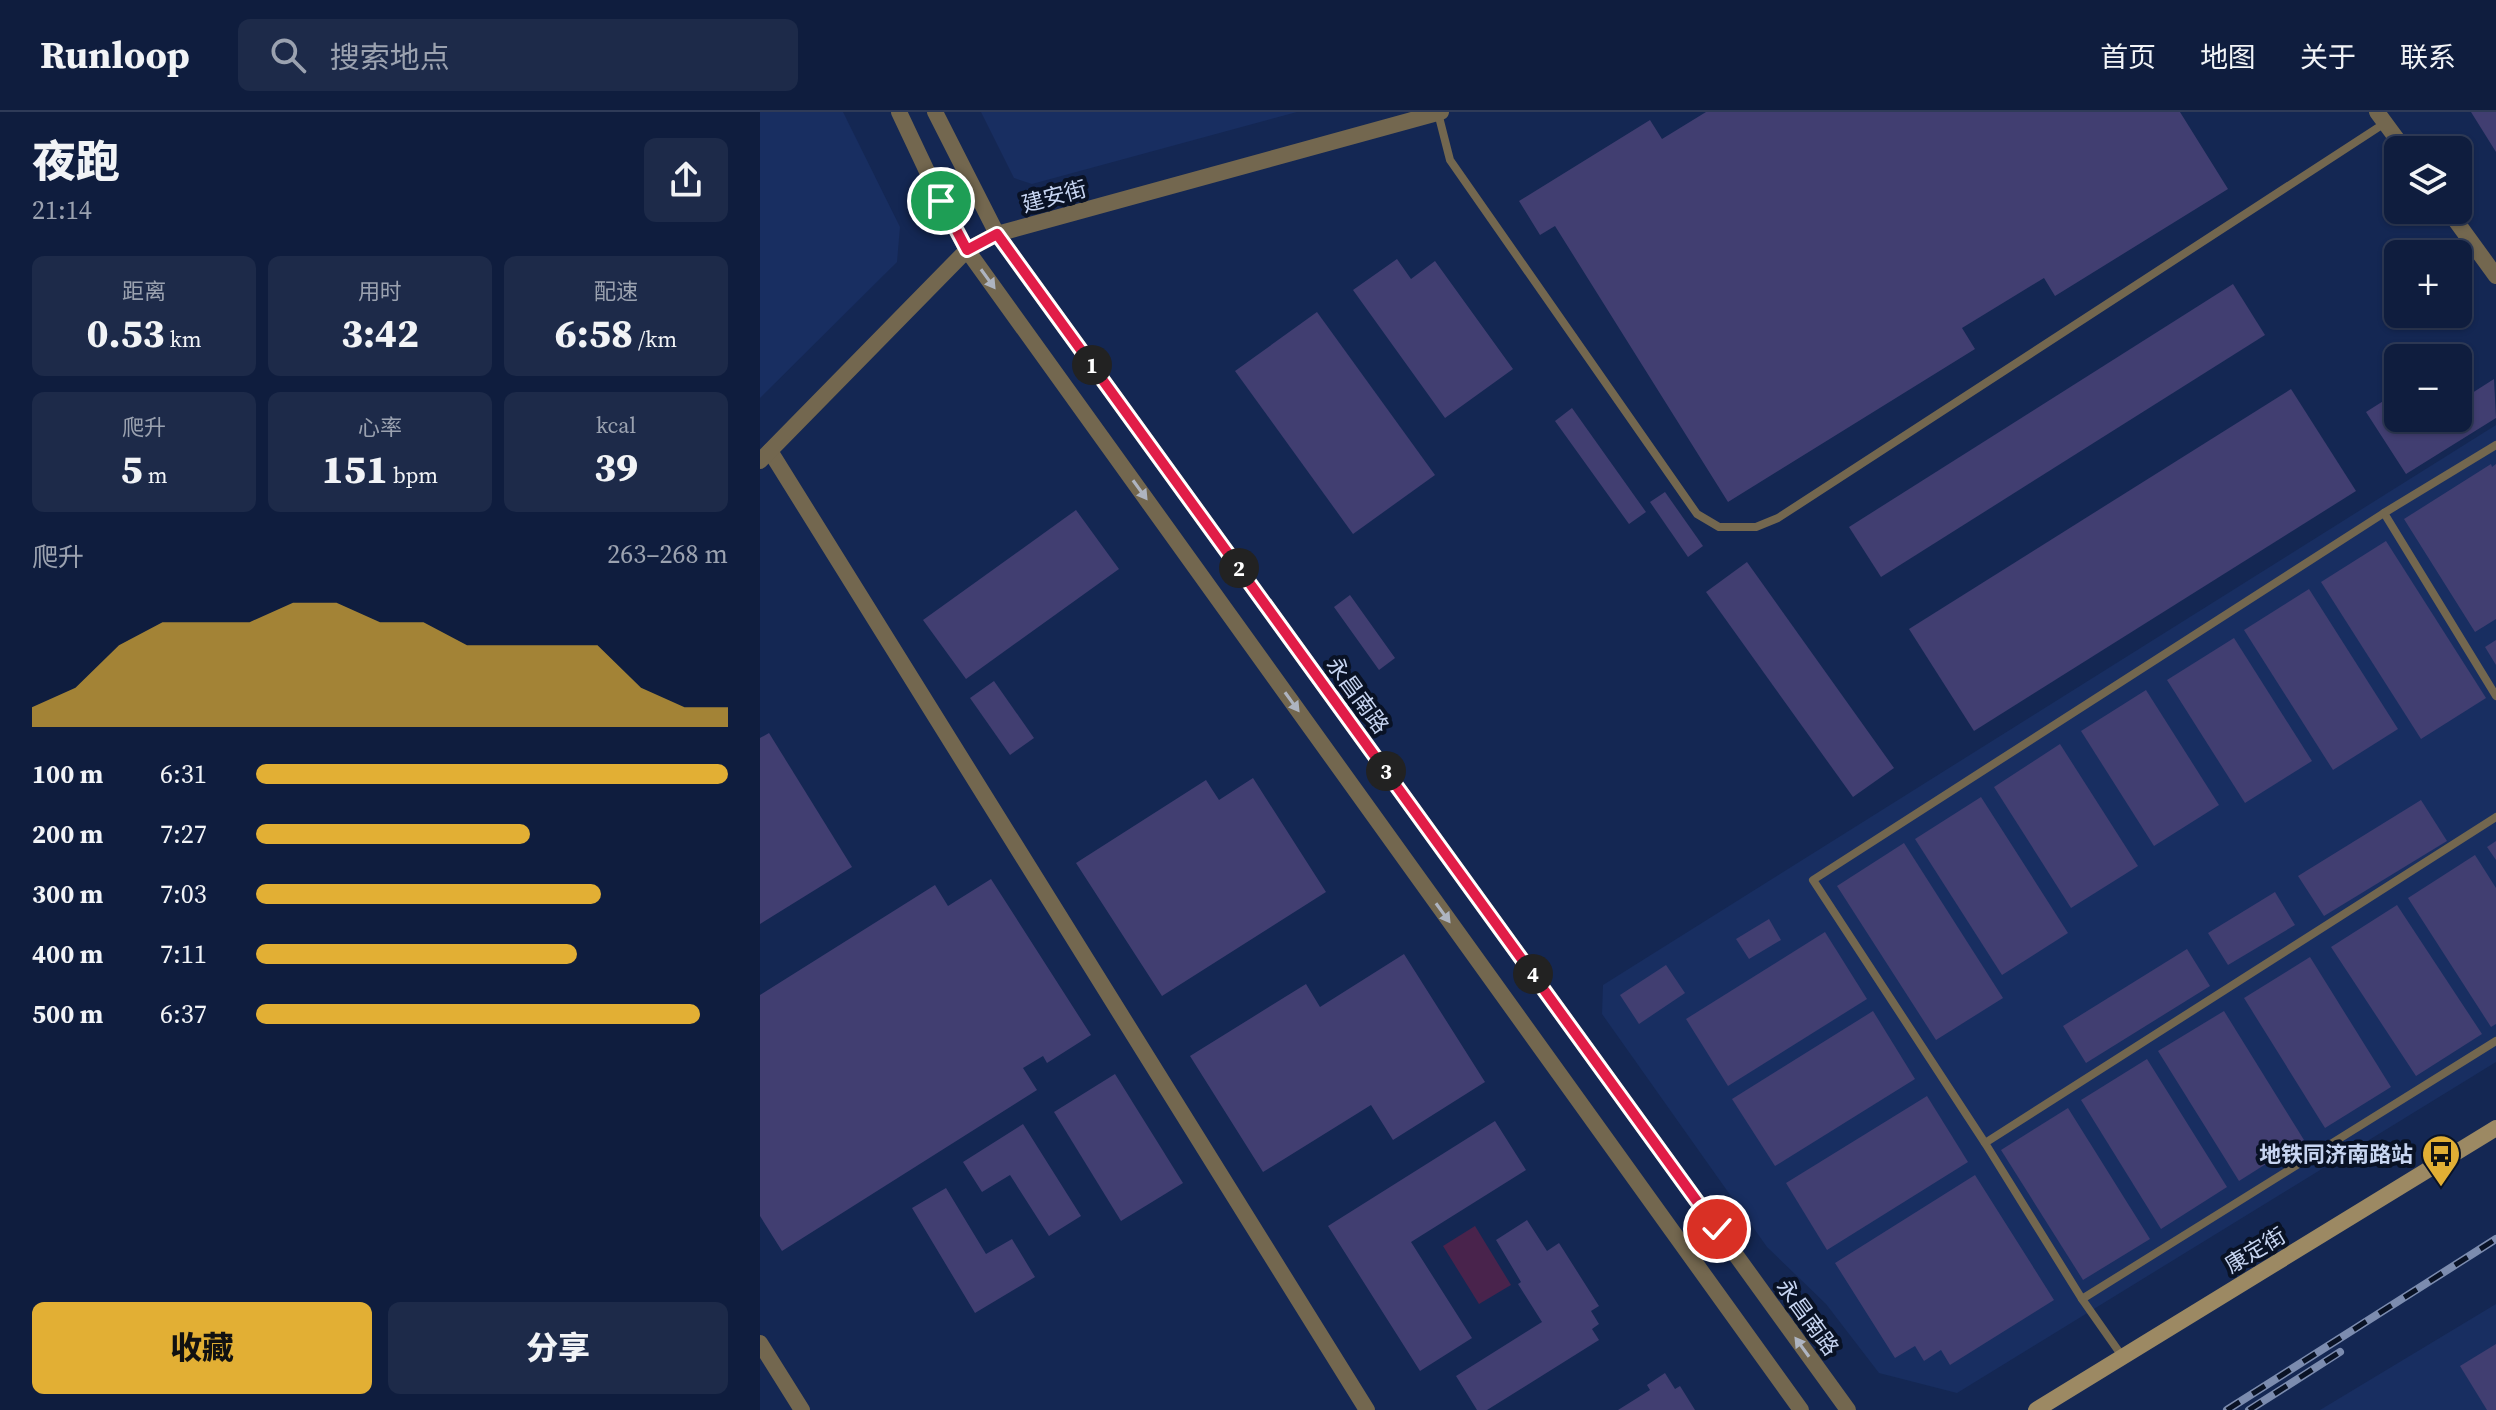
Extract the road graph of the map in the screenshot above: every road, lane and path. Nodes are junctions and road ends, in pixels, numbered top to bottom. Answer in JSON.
{"nodes":[{"id":1,"x":899,"y":112,"type":"edge"},
{"id":2,"x":935,"y":112,"type":"edge"},
{"id":3,"x":1439,"y":112,"type":"edge"},
{"id":4,"x":2381,"y":117,"type":"edge"},
{"id":5,"x":2395,"y":136,"type":"edge"},
{"id":6,"x":2458,"y":224,"type":"edge"},
{"id":7,"x":997,"y":234,"type":"junction"},
{"id":8,"x":967,"y":250,"type":"junction"},
{"id":9,"x":2496,"y":276,"type":"edge"},
{"id":10,"x":2496,"y":445,"type":"edge"},
{"id":11,"x":765,"y":456,"type":"edge"},
{"id":12,"x":2384,"y":513,"type":"junction"},
{"id":13,"x":2496,"y":696,"type":"edge"},
{"id":14,"x":2496,"y":817,"type":"edge"},
{"id":15,"x":2496,"y":1041,"type":"edge"},
{"id":16,"x":2496,"y":1128,"type":"edge"},
{"id":17,"x":1985,"y":1143,"type":"junction"},
{"id":18,"x":2082,"y":1299,"type":"junction"},
{"id":19,"x":760,"y":1343,"type":"edge"},
{"id":20,"x":2122,"y":1356,"type":"junction"},
{"id":21,"x":802,"y":1410,"type":"edge"},
{"id":22,"x":1367,"y":1410,"type":"edge"},
{"id":23,"x":1801,"y":1410,"type":"edge"},
{"id":24,"x":1848,"y":1410,"type":"edge"},
{"id":25,"x":2036,"y":1410,"type":"edge"}],
"edges":[{"from":1,"to":8,"type":"street"},
{"from":2,"to":7,"type":"street","name":"永昌南路"},
{"from":3,"to":4,"type":"lane"},
{"from":3,"to":7,"type":"street","name":"建安街"},
{"from":4,"to":5,"type":"street"},
{"from":6,"to":9,"type":"street"},
{"from":7,"to":8,"type":"street","name":"建安街"},
{"from":24,"to":7,"type":"street","name":"永昌南路","one_way":true},
{"from":8,"to":11,"type":"street","name":"建安街"},
{"from":8,"to":23,"type":"street","one_way":true},
{"from":10,"to":12,"type":"lane"},
{"from":11,"to":22,"type":"street"},
{"from":12,"to":13,"type":"lane"},
{"from":12,"to":17,"type":"lane"},
{"from":14,"to":17,"type":"lane"},
{"from":15,"to":18,"type":"lane"},
{"from":16,"to":20,"type":"main road","name":"康定街"},
{"from":17,"to":18,"type":"lane"},
{"from":18,"to":20,"type":"lane"},
{"from":19,"to":21,"type":"street"},
{"from":20,"to":25,"type":"main road","name":"康定街"}]}
